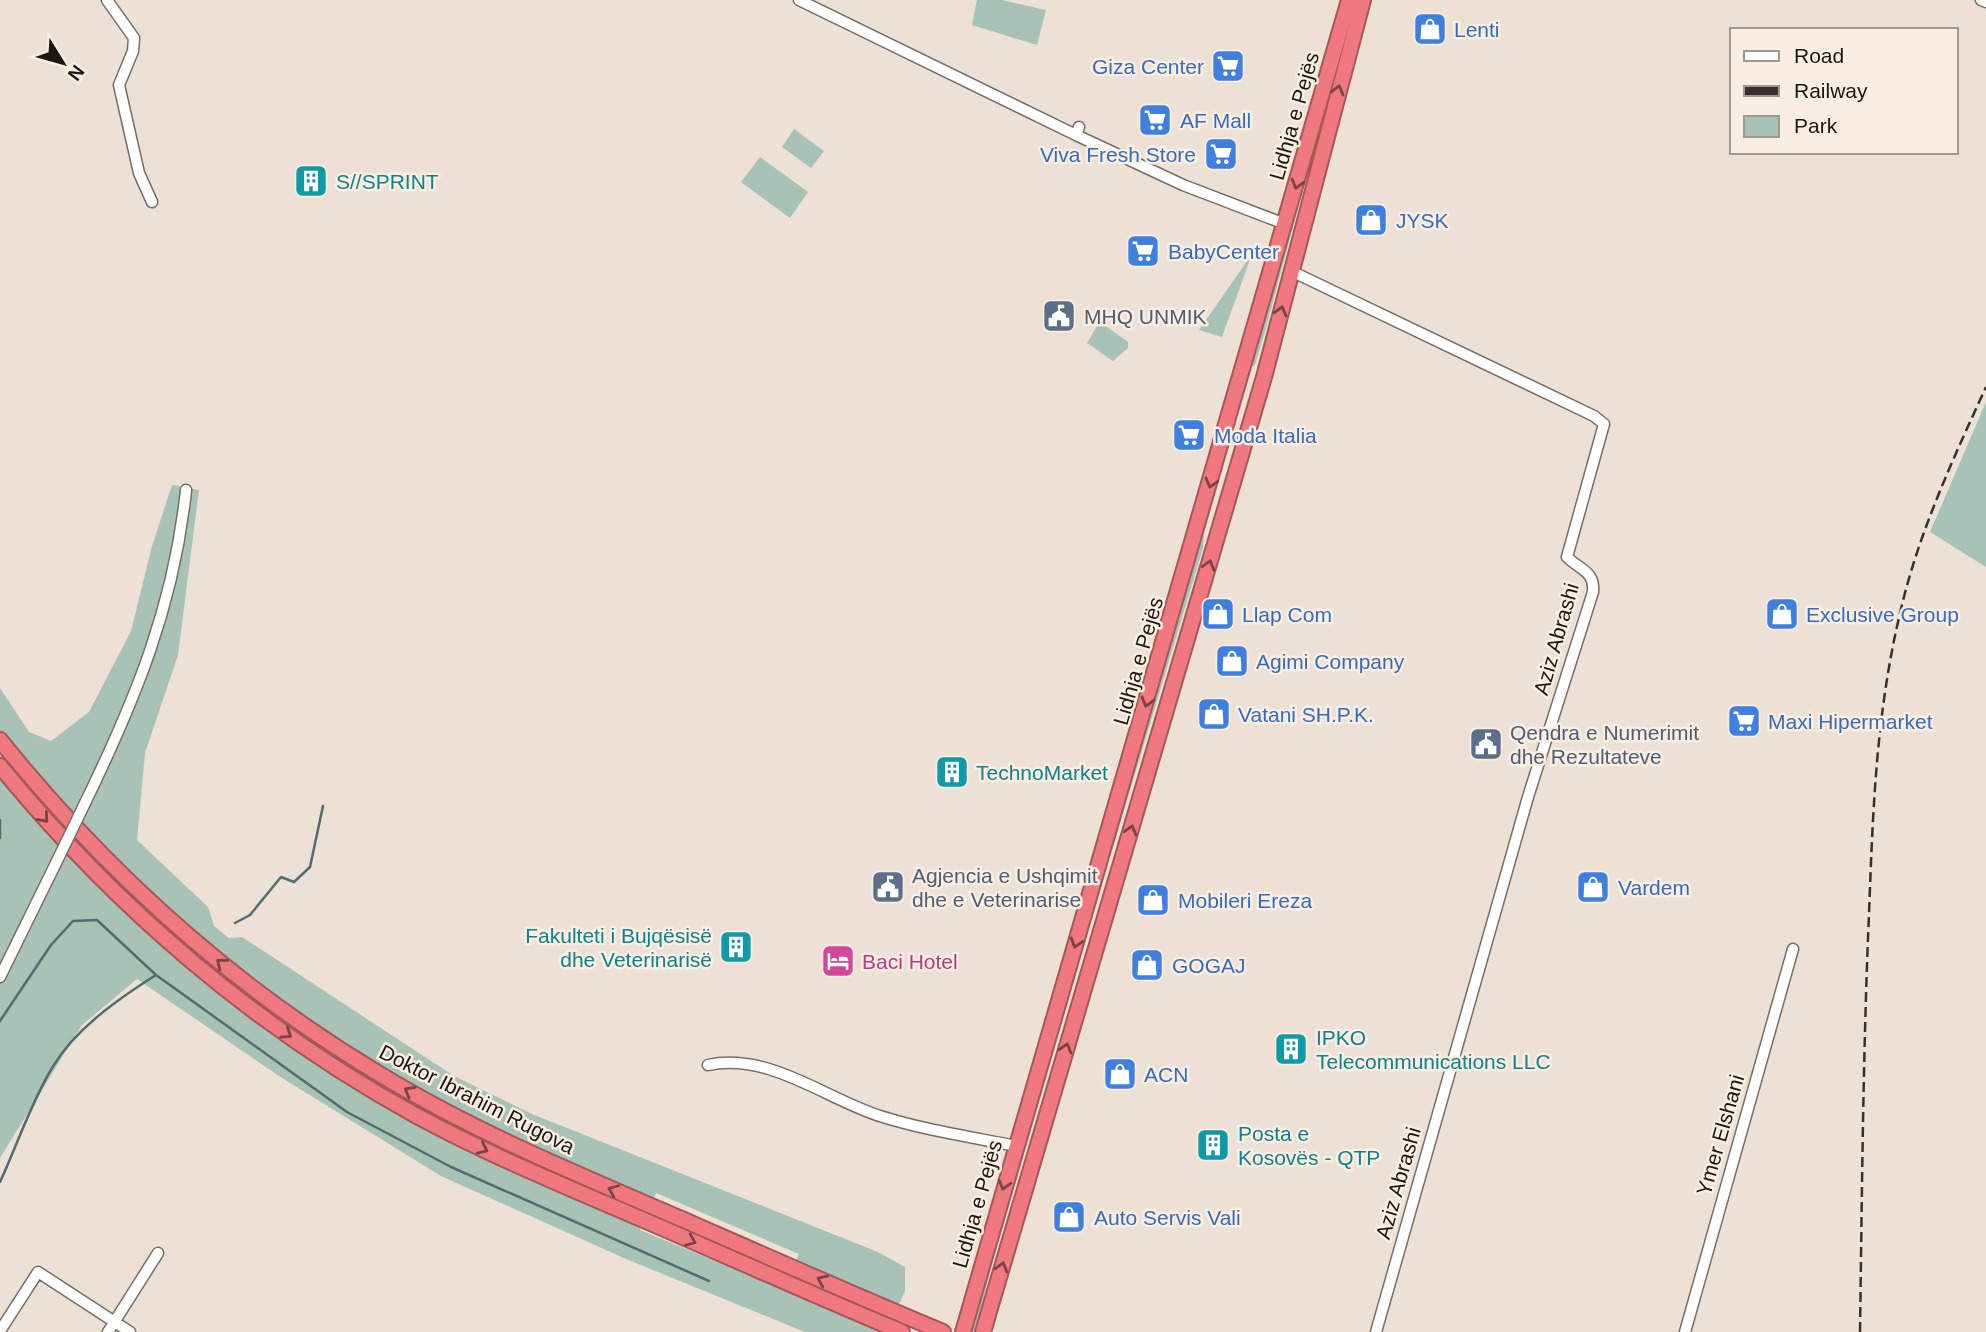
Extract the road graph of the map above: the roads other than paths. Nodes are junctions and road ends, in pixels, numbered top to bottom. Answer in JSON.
{"nodes":[{"id":1,"x":107,"y":0,"type":"edge"},
{"id":2,"x":799,"y":0,"type":"edge"},
{"id":3,"x":1349,"y":0,"type":"edge"},
{"id":4,"x":1363,"y":0,"type":"edge"},
{"id":5,"x":1981,"y":0,"type":"edge"},
{"id":6,"x":1986,"y":2,"type":"edge"},
{"id":7,"x":152,"y":202,"type":"dead end"},
{"id":8,"x":1285,"y":224,"type":"junction"},
{"id":9,"x":1291,"y":271,"type":"junction"},
{"id":10,"x":186,"y":490,"type":"dead end"},
{"id":11,"x":0,"y":740,"type":"edge"},
{"id":12,"x":0,"y":766,"type":"edge"},
{"id":13,"x":1793,"y":949,"type":"dead end"},
{"id":14,"x":0,"y":978,"type":"edge"},
{"id":15,"x":708,"y":1065,"type":"dead end"},
{"id":16,"x":1016,"y":1146,"type":"junction"},
{"id":17,"x":158,"y":1253,"type":"dead end"},
{"id":18,"x":115,"y":1322,"type":"junction"},
{"id":19,"x":0,"y":1331,"type":"edge"},
{"id":20,"x":108,"y":1332,"type":"edge"},
{"id":21,"x":130,"y":1332,"type":"edge"},
{"id":22,"x":902,"y":1332,"type":"edge"},
{"id":23,"x":943,"y":1332,"type":"edge"},
{"id":24,"x":961,"y":1332,"type":"edge"},
{"id":25,"x":983,"y":1332,"type":"edge"},
{"id":26,"x":1376,"y":1332,"type":"edge"},
{"id":27,"x":1685,"y":1332,"type":"edge"}],
"edges":[{"from":1,"to":7,"type":"street"},
{"from":2,"to":8,"type":"street"},
{"from":3,"to":8,"type":"highway","name":"Lidhja e Pejës","one_way":true},
{"from":9,"to":4,"type":"highway","name":"Lidhja e Pejës","one_way":true},
{"from":5,"to":6,"type":"street"},
{"from":8,"to":16,"type":"highway","name":"Lidhja e Pejës","one_way":true},
{"from":25,"to":9,"type":"highway","name":"Lidhja e Pejës","one_way":true},
{"from":9,"to":26,"type":"street","name":"Aziz Abrashi"},
{"from":10,"to":14,"type":"street","bridge":true},
{"from":23,"to":11,"type":"highway","name":"Doktor Ibrahim Rugova","one_way":true},
{"from":12,"to":22,"type":"highway","name":"Doktor Ibrahim Rugova","one_way":true},
{"from":13,"to":27,"type":"street","name":"Ymer Elshani"},
{"from":15,"to":16,"type":"street"},
{"from":16,"to":24,"type":"highway","name":"Lidhja e Pejës","one_way":true},
{"from":17,"to":18,"type":"street"},
{"from":18,"to":19,"type":"street"},
{"from":18,"to":20,"type":"street"},
{"from":18,"to":21,"type":"street"}]}
